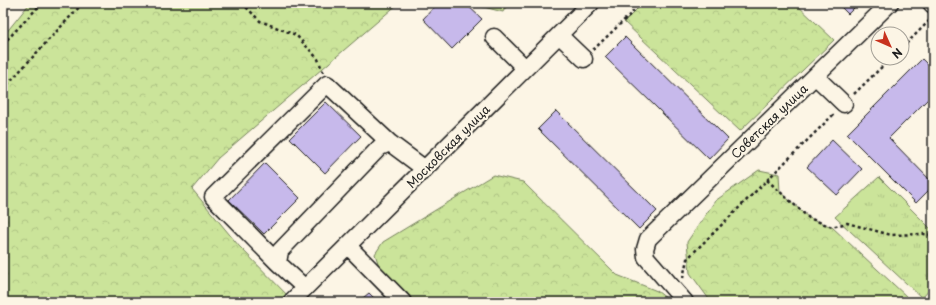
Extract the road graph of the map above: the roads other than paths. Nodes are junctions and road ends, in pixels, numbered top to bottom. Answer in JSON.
{"nodes":[{"id":1,"x":591,"y":3,"type":"edge"},
{"id":2,"x":890,"y":3,"type":"edge"},
{"id":3,"x":559,"y":35,"type":"junction"},
{"id":4,"x":494,"y":37,"type":"dead end"},
{"id":5,"x":584,"y":59,"type":"road end"},
{"id":6,"x":525,"y":68,"type":"junction"},
{"id":7,"x":815,"y":76,"type":"junction"},
{"id":8,"x":844,"y":104,"type":"road end"},
{"id":9,"x":390,"y":143,"type":"junction"},
{"id":10,"x":425,"y":169,"type":"junction"},
{"id":11,"x":348,"y":246,"type":"junction"},
{"id":12,"x":278,"y":263,"type":"junction"},
{"id":13,"x":305,"y":288,"type":"junction"},
{"id":14,"x":682,"y":298,"type":"edge"},
{"id":15,"x":291,"y":302,"type":"edge"},
{"id":16,"x":403,"y":302,"type":"edge"}],
"edges":[{"from":1,"to":3,"type":"street","name":"Московская улица"},
{"from":2,"to":7,"type":"street","name":"Советская улица"},
{"from":3,"to":5,"type":"street"},
{"from":3,"to":6,"type":"street","name":"Московская улица"},
{"from":4,"to":6,"type":"street"},
{"from":6,"to":10,"type":"street","name":"Московская улица"},
{"from":7,"to":8,"type":"street"},
{"from":7,"to":14,"type":"street","name":"Советская улица"},
{"from":9,"to":10,"type":"street"},
{"from":9,"to":12,"type":"street"},
{"from":9,"to":12,"type":"street"},
{"from":10,"to":11,"type":"street","name":"Московская улица"},
{"from":11,"to":13,"type":"street","name":"Московская улица"},
{"from":11,"to":16,"type":"street"},
{"from":12,"to":13,"type":"street"},
{"from":13,"to":15,"type":"street","name":"Московская улица"}]}
